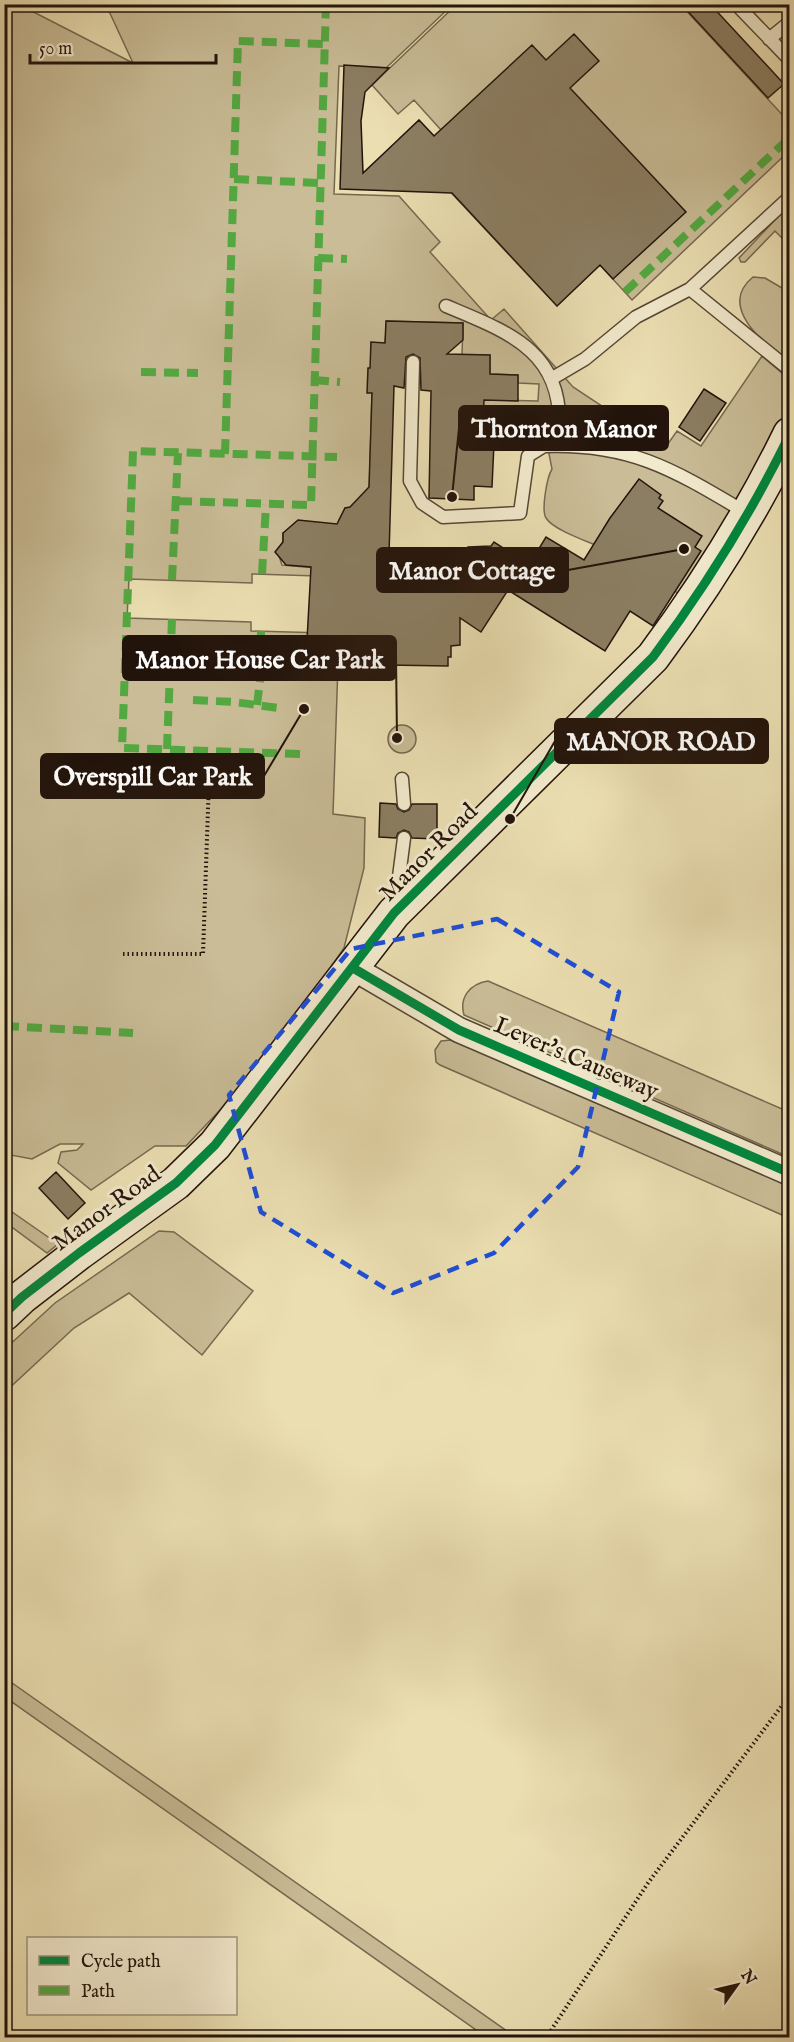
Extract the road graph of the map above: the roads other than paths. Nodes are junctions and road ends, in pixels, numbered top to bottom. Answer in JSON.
{"nodes":[{"id":1,"x":741,"y":6,"type":"edge"},
{"id":2,"x":789,"y":22,"type":"edge"},
{"id":3,"x":769,"y":39,"type":"junction"},
{"id":4,"x":789,"y":60,"type":"edge"},
{"id":5,"x":789,"y":197,"type":"edge"},
{"id":6,"x":690,"y":289,"type":"junction"},
{"id":7,"x":446,"y":306,"type":"dead end"},
{"id":8,"x":413,"y":362,"type":"dead end"},
{"id":9,"x":789,"y":370,"type":"edge"},
{"id":10,"x":551,"y":379,"type":"junction"},
{"id":11,"x":789,"y":434,"type":"edge"},
{"id":12,"x":544,"y":446,"type":"junction"},
{"id":13,"x":749,"y":514,"type":"junction"},
{"id":14,"x":402,"y":778,"type":"dead end"},
{"id":15,"x":404,"y":804,"type":"dead end"},
{"id":16,"x":404,"y":838,"type":"dead end"},
{"id":17,"x":394,"y":913,"type":"junction"},
{"id":18,"x":353,"y":968,"type":"junction"},
{"id":19,"x":789,"y":1173,"type":"edge"},
{"id":20,"x":4,"y":1314,"type":"edge"}],
"edges":[{"from":1,"to":3,"type":"lane"},
{"from":2,"to":3,"type":"lane"},
{"from":3,"to":4,"type":"lane"},
{"from":5,"to":6,"type":"lane"},
{"from":6,"to":9,"type":"lane"},
{"from":6,"to":10,"type":"lane"},
{"from":7,"to":10,"type":"lane"},
{"from":8,"to":12,"type":"lane"},
{"from":10,"to":12,"type":"lane"},
{"from":11,"to":13,"type":"street","name":"Manor Road"},
{"from":12,"to":13,"type":"lane"},
{"from":13,"to":17,"type":"street","name":"Manor Road"},
{"from":14,"to":15,"type":"lane"},
{"from":16,"to":17,"type":"lane"},
{"from":17,"to":18,"type":"street","name":"Manor Road"},
{"from":18,"to":19,"type":"street","name":"Lever's Causeway"},
{"from":18,"to":20,"type":"street","name":"Manor Road"}]}
